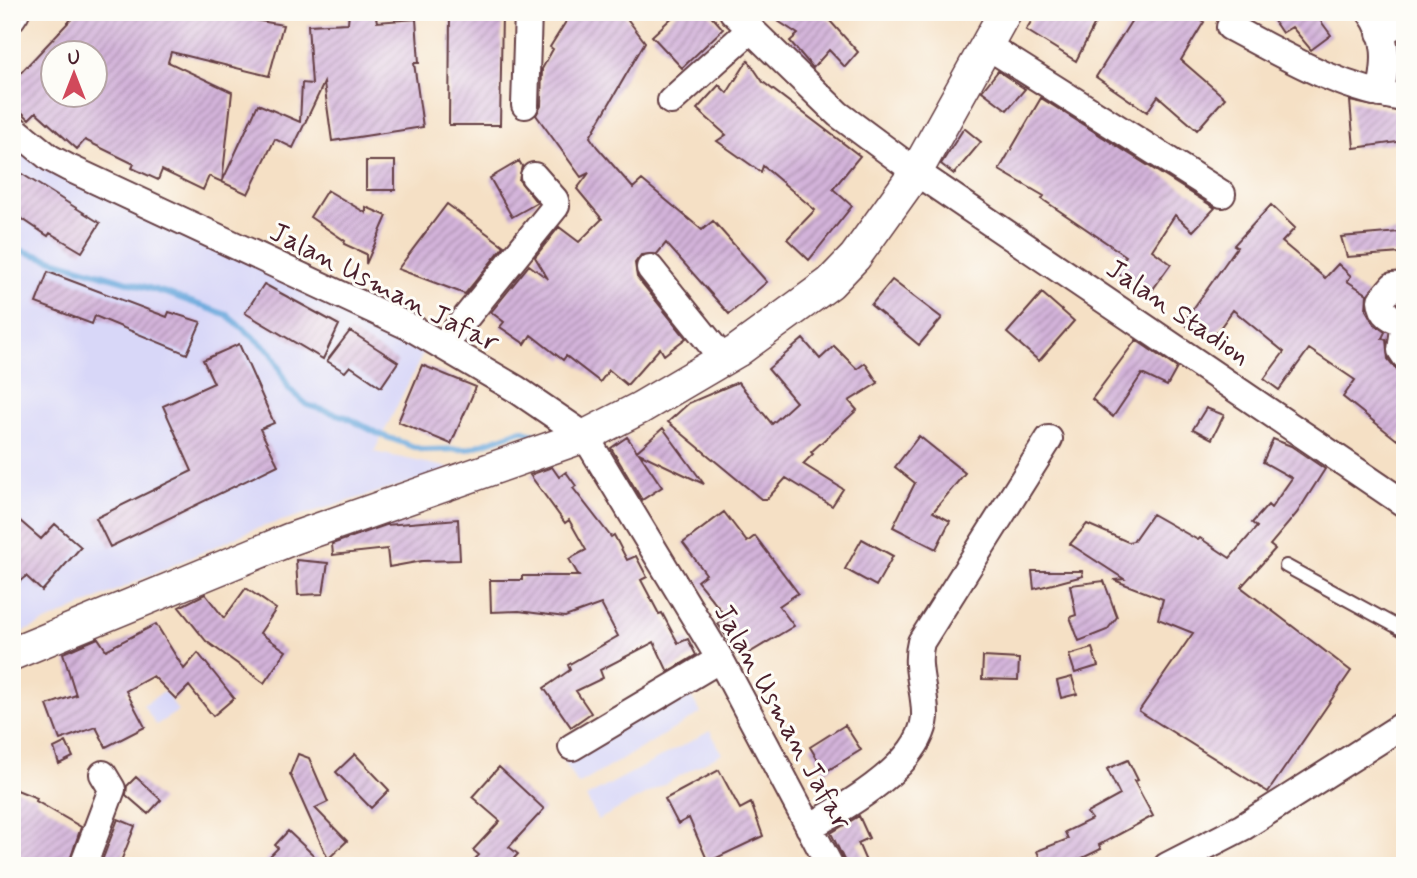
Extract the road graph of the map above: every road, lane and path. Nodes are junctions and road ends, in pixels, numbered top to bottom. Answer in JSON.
{"nodes":[{"id":1,"x":16,"y":12,"type":"edge"},
{"id":2,"x":528,"y":12,"type":"edge"},
{"id":3,"x":1005,"y":12,"type":"edge"},
{"id":4,"x":12,"y":18,"type":"edge"},
{"id":5,"x":1405,"y":20,"type":"edge"},
{"id":6,"x":741,"y":21,"type":"edge"},
{"id":7,"x":1375,"y":22,"type":"edge"},
{"id":8,"x":1230,"y":27,"type":"dead end"},
{"id":9,"x":986,"y":45,"type":"junction"},
{"id":10,"x":1392,"y":96,"type":"edge"},
{"id":11,"x":671,"y":101,"type":"dead end"},
{"id":12,"x":525,"y":105,"type":"dead end"},
{"id":13,"x":12,"y":127,"type":"edge"},
{"id":14,"x":916,"y":172,"type":"junction"},
{"id":15,"x":534,"y":176,"type":"dead end"},
{"id":16,"x":1222,"y":194,"type":"dead end"},
{"id":17,"x":650,"y":268,"type":"dead end"},
{"id":18,"x":1405,"y":285,"type":"edge"},
{"id":19,"x":1405,"y":322,"type":"edge"},
{"id":20,"x":443,"y":346,"type":"junction"},
{"id":21,"x":1405,"y":356,"type":"edge"},
{"id":22,"x":723,"y":359,"type":"junction"},
{"id":23,"x":585,"y":436,"type":"junction"},
{"id":24,"x":1049,"y":439,"type":"dead end"},
{"id":25,"x":1405,"y":504,"type":"edge"},
{"id":26,"x":1286,"y":566,"type":"dead end"},
{"id":27,"x":1405,"y":631,"type":"edge"},
{"id":28,"x":12,"y":654,"type":"edge"},
{"id":29,"x":720,"y":659,"type":"junction"},
{"id":30,"x":1405,"y":724,"type":"edge"},
{"id":31,"x":572,"y":747,"type":"dead end"},
{"id":32,"x":103,"y":774,"type":"dead end"},
{"id":33,"x":809,"y":827,"type":"junction"},
{"id":34,"x":83,"y":866,"type":"edge"},
{"id":35,"x":831,"y":866,"type":"edge"},
{"id":36,"x":1167,"y":866,"type":"edge"}],
"edges":[{"from":1,"to":4,"type":"street"},
{"from":2,"to":12,"type":"street"},
{"from":3,"to":9,"type":"street"},
{"from":5,"to":7,"type":"street"},
{"from":6,"to":11,"type":"street"},
{"from":6,"to":14,"type":"street","name":"Jalan Stadion"},
{"from":7,"to":10,"type":"street"},
{"from":8,"to":10,"type":"street"},
{"from":9,"to":14,"type":"street"},
{"from":9,"to":16,"type":"street"},
{"from":13,"to":20,"type":"street","name":"Jalan Usman Jafar"},
{"from":14,"to":22,"type":"street"},
{"from":14,"to":25,"type":"street","name":"Jalan Stadion"},
{"from":15,"to":20,"type":"street"},
{"from":17,"to":22,"type":"street"},
{"from":18,"to":19,"type":"street"},
{"from":19,"to":21,"type":"street"},
{"from":20,"to":23,"type":"street","name":"Jalan Usman Jafar"},
{"from":22,"to":23,"type":"street"},
{"from":23,"to":28,"type":"street"},
{"from":23,"to":29,"type":"street","name":"Jalan Usman Jafar"},
{"from":24,"to":33,"type":"street"},
{"from":26,"to":27,"type":"lane"},
{"from":29,"to":31,"type":"street"},
{"from":29,"to":33,"type":"street","name":"Jalan Usman Jafar"},
{"from":30,"to":36,"type":"street"},
{"from":32,"to":34,"type":"street"},
{"from":33,"to":35,"type":"street","name":"Jalan Usman Jafar"}]}
